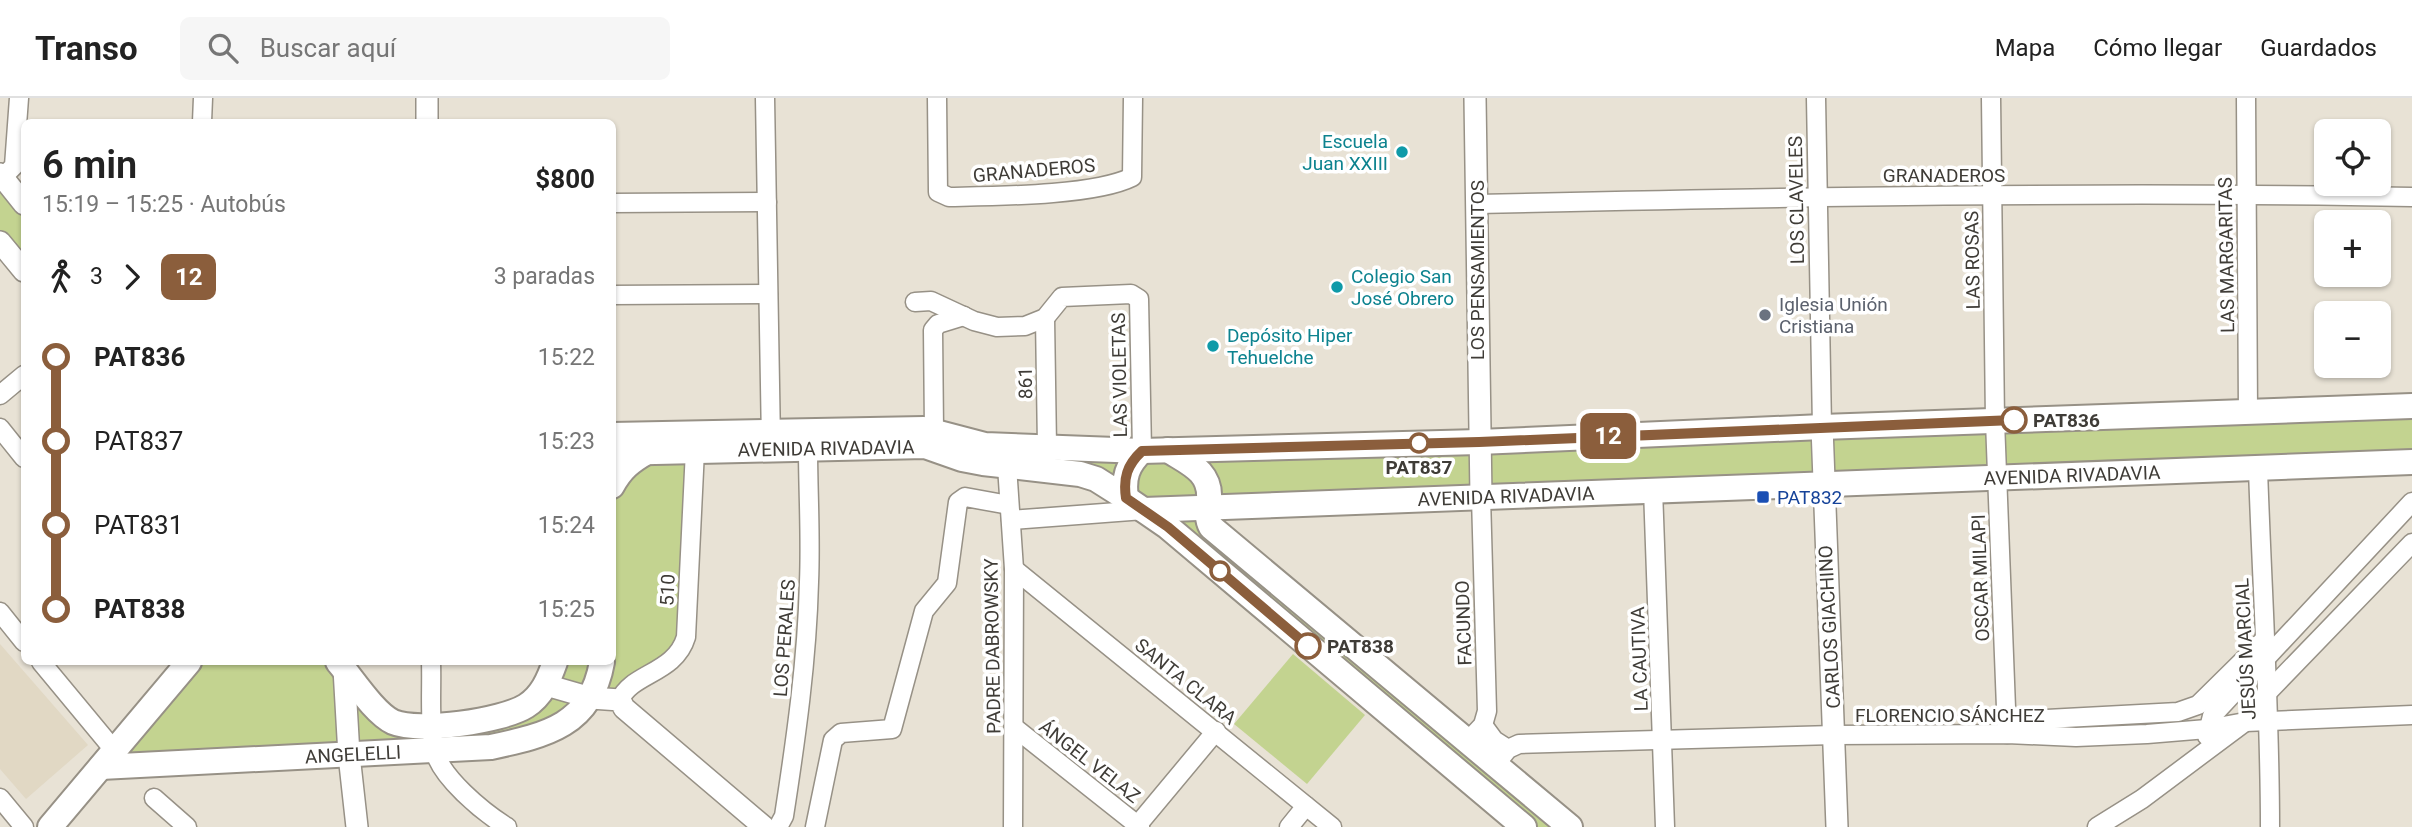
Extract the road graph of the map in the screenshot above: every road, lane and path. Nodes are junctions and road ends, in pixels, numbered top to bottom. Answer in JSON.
{"nodes":[{"id":1,"x":19,"y":98,"type":"edge"},
{"id":2,"x":203,"y":98,"type":"edge"},
{"id":3,"x":427,"y":98,"type":"edge"},
{"id":4,"x":765,"y":98,"type":"edge"},
{"id":5,"x":937,"y":98,"type":"edge"},
{"id":6,"x":1133,"y":98,"type":"edge"},
{"id":7,"x":1475,"y":98,"type":"edge"},
{"id":8,"x":1816,"y":98,"type":"edge"},
{"id":9,"x":1992,"y":98,"type":"edge"},
{"id":10,"x":2246,"y":98,"type":"edge"},
{"id":11,"x":202,"y":119,"type":"edge"},
{"id":12,"x":427,"y":119,"type":"edge"},
{"id":13,"x":1,"y":177,"type":"edge"},
{"id":14,"x":2246,"y":194,"type":"junction"},
{"id":15,"x":1992,"y":195,"type":"junction"},
{"id":16,"x":1816,"y":197,"type":"junction"},
{"id":17,"x":2412,"y":197,"type":"edge"},
{"id":18,"x":21,"y":200,"type":"edge"},
{"id":19,"x":767,"y":202,"type":"junction"},
{"id":20,"x":616,"y":203,"type":"edge"},
{"id":21,"x":1476,"y":204,"type":"junction"},
{"id":22,"x":0,"y":242,"type":"edge"},
{"id":23,"x":21,"y":267,"type":"edge"},
{"id":24,"x":768,"y":294,"type":"junction"},
{"id":25,"x":616,"y":295,"type":"edge"},
{"id":26,"x":915,"y":302,"type":"dead end"},
{"id":27,"x":964,"y":316,"type":"junction"},
{"id":28,"x":1045,"y":318,"type":"junction"},
{"id":29,"x":21,"y":378,"type":"edge"},
{"id":30,"x":0,"y":395,"type":"edge"},
{"id":31,"x":2412,"y":406,"type":"edge"},
{"id":32,"x":2248,"y":411,"type":"junction"},
{"id":33,"x":1995,"y":421,"type":"junction"},
{"id":34,"x":1822,"y":427,"type":"junction"},
{"id":35,"x":0,"y":428,"type":"edge"},
{"id":36,"x":934,"y":431,"type":"junction"},
{"id":37,"x":771,"y":440,"type":"junction"},
{"id":38,"x":1479,"y":442,"type":"junction"},
{"id":39,"x":616,"y":444,"type":"edge"},
{"id":40,"x":616,"y":445,"type":"edge"},
{"id":41,"x":1046,"y":447,"type":"junction"},
{"id":42,"x":808,"y":448,"type":"junction"},
{"id":43,"x":695,"y":450,"type":"junction"},
{"id":44,"x":1168,"y":450,"type":"junction"},
{"id":45,"x":1142,"y":451,"type":"junction"},
{"id":46,"x":647,"y":452,"type":"junction"},
{"id":47,"x":21,"y":453,"type":"edge"},
{"id":48,"x":2412,"y":462,"type":"edge"},
{"id":49,"x":1007,"y":466,"type":"junction"},
{"id":50,"x":2258,"y":469,"type":"junction"},
{"id":51,"x":1997,"y":478,"type":"junction"},
{"id":52,"x":616,"y":480,"type":"edge"},
{"id":53,"x":1822,"y":485,"type":"junction"},
{"id":54,"x":1653,"y":489,"type":"junction"},
{"id":55,"x":1480,"y":497,"type":"junction"},
{"id":56,"x":2412,"y":502,"type":"edge"},
{"id":57,"x":1135,"y":504,"type":"junction"},
{"id":58,"x":1208,"y":507,"type":"junction"},
{"id":59,"x":1010,"y":512,"type":"junction"},
{"id":60,"x":2412,"y":543,"type":"edge"},
{"id":61,"x":1014,"y":569,"type":"junction"},
{"id":62,"x":0,"y":612,"type":"edge"},
{"id":63,"x":21,"y":638,"type":"edge"},
{"id":64,"x":2264,"y":640,"type":"junction"},
{"id":65,"x":2265,"y":661,"type":"junction"},
{"id":66,"x":43,"y":665,"type":"edge"},
{"id":67,"x":186,"y":665,"type":"edge"},
{"id":68,"x":341,"y":665,"type":"edge"},
{"id":69,"x":431,"y":665,"type":"edge"},
{"id":70,"x":554,"y":665,"type":"edge"},
{"id":71,"x":600,"y":665,"type":"edge"},
{"id":72,"x":546,"y":685,"type":"junction"},
{"id":73,"x":2268,"y":691,"type":"junction"},
{"id":74,"x":591,"y":698,"type":"junction"},
{"id":75,"x":620,"y":700,"type":"junction"},
{"id":76,"x":2412,"y":715,"type":"edge"},
{"id":77,"x":2245,"y":722,"type":"junction"},
{"id":78,"x":2270,"y":722,"type":"junction"},
{"id":79,"x":433,"y":724,"type":"junction"},
{"id":80,"x":2006,"y":727,"type":"junction"},
{"id":81,"x":1015,"y":728,"type":"junction"},
{"id":82,"x":2207,"y":729,"type":"junction"},
{"id":83,"x":1216,"y":731,"type":"junction"},
{"id":84,"x":1476,"y":733,"type":"junction"},
{"id":85,"x":1834,"y":735,"type":"junction"},
{"id":86,"x":1664,"y":738,"type":"junction"},
{"id":87,"x":435,"y":750,"type":"junction"},
{"id":88,"x":2205,"y":750,"type":"junction"},
{"id":89,"x":349,"y":755,"type":"junction"},
{"id":90,"x":1502,"y":757,"type":"junction"},
{"id":91,"x":107,"y":759,"type":"junction"},
{"id":92,"x":1449,"y":764,"type":"junction"},
{"id":93,"x":1479,"y":789,"type":"junction"},
{"id":94,"x":0,"y":798,"type":"edge"},
{"id":95,"x":154,"y":798,"type":"dead end"},
{"id":96,"x":1306,"y":806,"type":"junction"},
{"id":97,"x":24,"y":827,"type":"edge"},
{"id":98,"x":50,"y":827,"type":"edge"},
{"id":99,"x":187,"y":827,"type":"edge"},
{"id":100,"x":357,"y":827,"type":"edge"},
{"id":101,"x":507,"y":827,"type":"edge"},
{"id":102,"x":764,"y":827,"type":"edge"},
{"id":103,"x":778,"y":827,"type":"edge"},
{"id":104,"x":815,"y":827,"type":"edge"},
{"id":105,"x":1013,"y":827,"type":"edge"},
{"id":106,"x":1138,"y":827,"type":"edge"},
{"id":107,"x":1289,"y":827,"type":"edge"},
{"id":108,"x":1332,"y":827,"type":"edge"},
{"id":109,"x":1524,"y":827,"type":"edge"},
{"id":110,"x":1570,"y":827,"type":"edge"},
{"id":111,"x":1665,"y":827,"type":"edge"},
{"id":112,"x":1837,"y":827,"type":"edge"},
{"id":113,"x":2098,"y":827,"type":"edge"},
{"id":114,"x":2270,"y":827,"type":"edge"}],
"edges":[{"from":1,"to":13,"type":"street"},
{"from":2,"to":11,"type":"street"},
{"from":3,"to":12,"type":"street"},
{"from":4,"to":19,"type":"street"},
{"from":5,"to":6,"type":"street","name":"GRANADEROS"},
{"from":7,"to":21,"type":"street","name":"LOS PENSAMIENTOS"},
{"from":8,"to":16,"type":"street","name":"LOS CLAVELES"},
{"from":9,"to":15,"type":"street","name":"LAS ROSAS"},
{"from":10,"to":14,"type":"street","name":"LAS MARGARITAS"},
{"from":13,"to":18,"type":"street"},
{"from":14,"to":15,"type":"street","name":"GRANADEROS"},
{"from":14,"to":17,"type":"street","name":"GRANADEROS"},
{"from":14,"to":32,"type":"street","name":"LAS MARGARITAS"},
{"from":15,"to":16,"type":"street","name":"GRANADEROS"},
{"from":15,"to":33,"type":"street","name":"LAS ROSAS"},
{"from":16,"to":21,"type":"street","name":"GRANADEROS"},
{"from":16,"to":34,"type":"street","name":"LOS CLAVELES"},
{"from":19,"to":20,"type":"street"},
{"from":19,"to":24,"type":"street"},
{"from":21,"to":38,"type":"street","name":"LOS PENSAMIENTOS"},
{"from":22,"to":23,"type":"street"},
{"from":24,"to":25,"type":"street"},
{"from":24,"to":37,"type":"street"},
{"from":26,"to":27,"type":"street"},
{"from":27,"to":28,"type":"street"},
{"from":27,"to":36,"type":"street"},
{"from":28,"to":41,"type":"street","name":"861"},
{"from":28,"to":45,"type":"street","name":"LAS VIOLETAS"},
{"from":29,"to":30,"type":"street"},
{"from":31,"to":32,"type":"main road","name":"AVENIDA RIVADAVIA"},
{"from":32,"to":33,"type":"main road","name":"AVENIDA RIVADAVIA"},
{"from":33,"to":34,"type":"main road","name":"AVENIDA RIVADAVIA"},
{"from":33,"to":51,"type":"street","name":"OSCAR MILAPI"},
{"from":34,"to":38,"type":"main road","name":"AVENIDA RIVADAVIA"},
{"from":34,"to":53,"type":"street","name":"CARLOS GIACHINO"},
{"from":35,"to":47,"type":"street"},
{"from":36,"to":37,"type":"main road","name":"AVENIDA RIVADAVIA"},
{"from":36,"to":41,"type":"main road","name":"AVENIDA RIVADAVIA"},
{"from":37,"to":39,"type":"main road","name":"AVENIDA RIVADAVIA"},
{"from":37,"to":42,"type":"main road","name":"AVENIDA RIVADAVIA"},
{"from":37,"to":43,"type":"main road","name":"AVENIDA RIVADAVIA"},
{"from":38,"to":44,"type":"main road","name":"AVENIDA RIVADAVIA"},
{"from":38,"to":55,"type":"street","name":"LOS PENSAMIENTOS"},
{"from":40,"to":46,"type":"main road","name":"AVENIDA RIVADAVIA"},
{"from":41,"to":45,"type":"main road","name":"AVENIDA RIVADAVIA"},
{"from":42,"to":49,"type":"main road","name":"AVENIDA RIVADAVIA"},
{"from":42,"to":103,"type":"street","name":"LOS PERALES"},
{"from":43,"to":46,"type":"main road","name":"AVENIDA RIVADAVIA"},
{"from":43,"to":75,"type":"street","name":"510"},
{"from":44,"to":45,"type":"main road","name":"AVENIDA RIVADAVIA"},
{"from":44,"to":58,"type":"main road"},
{"from":45,"to":57,"type":"main road"},
{"from":46,"to":52,"type":"main road"},
{"from":48,"to":50,"type":"main road","name":"AVENIDA RIVADAVIA"},
{"from":49,"to":57,"type":"main road","name":"AVENIDA RIVADAVIA"},
{"from":49,"to":59,"type":"street","name":"PADRE DABROWSKY"},
{"from":50,"to":51,"type":"main road","name":"AVENIDA RIVADAVIA"},
{"from":50,"to":64,"type":"street","name":"JESÚS MARCIAL"},
{"from":51,"to":53,"type":"main road","name":"AVENIDA RIVADAVIA"},
{"from":51,"to":80,"type":"street","name":"OSCAR MILAPI"},
{"from":53,"to":54,"type":"main road","name":"AVENIDA RIVADAVIA"},
{"from":53,"to":85,"type":"street","name":"CARLOS GIACHINO"},
{"from":54,"to":55,"type":"main road","name":"AVENIDA RIVADAVIA"},
{"from":54,"to":86,"type":"street","name":"LA CAUTIVA"},
{"from":55,"to":58,"type":"main road","name":"AVENIDA RIVADAVIA"},
{"from":55,"to":84,"type":"street","name":"FACUNDO"},
{"from":56,"to":65,"type":"street"},
{"from":57,"to":58,"type":"main road","name":"AVENIDA RIVADAVIA"},
{"from":57,"to":59,"type":"street"},
{"from":57,"to":92,"type":"main road"},
{"from":58,"to":84,"type":"main road"},
{"from":59,"to":61,"type":"street","name":"PADRE DABROWSKY"},
{"from":59,"to":104,"type":"street"},
{"from":60,"to":73,"type":"street"},
{"from":61,"to":81,"type":"street","name":"PADRE DABROWSKY"},
{"from":61,"to":83,"type":"street","name":"SANTA CLARA"},
{"from":62,"to":63,"type":"street"},
{"from":64,"to":65,"type":"street","name":"JESÚS MARCIAL"},
{"from":64,"to":80,"type":"street"},
{"from":65,"to":73,"type":"street","name":"JESÚS MARCIAL"},
{"from":65,"to":82,"type":"street"},
{"from":66,"to":91,"type":"street"},
{"from":67,"to":91,"type":"main road"},
{"from":68,"to":79,"type":"main road","name":"ANGELELLI"},
{"from":68,"to":89,"type":"street"},
{"from":69,"to":79,"type":"street"},
{"from":70,"to":72,"type":"main road"},
{"from":71,"to":74,"type":"main road"},
{"from":72,"to":74,"type":"street"},
{"from":72,"to":79,"type":"main road","name":"ANGELELLI"},
{"from":73,"to":77,"type":"street"},
{"from":73,"to":78,"type":"street","name":"JESÚS MARCIAL"},
{"from":74,"to":75,"type":"street"},
{"from":74,"to":87,"type":"main road","name":"ANGELELLI"},
{"from":75,"to":102,"type":"street"},
{"from":76,"to":78,"type":"street","name":"FLORENCIO SÁNCHEZ"},
{"from":77,"to":78,"type":"street","name":"FLORENCIO SÁNCHEZ"},
{"from":77,"to":82,"type":"street","name":"FLORENCIO SÁNCHEZ"},
{"from":77,"to":88,"type":"street"},
{"from":78,"to":114,"type":"street","name":"JESÚS MARCIAL"},
{"from":79,"to":87,"type":"street"},
{"from":80,"to":82,"type":"street","name":"FLORENCIO SÁNCHEZ"},
{"from":80,"to":85,"type":"street","name":"FLORENCIO SÁNCHEZ"},
{"from":81,"to":105,"type":"street","name":"PADRE DABROWSKY"},
{"from":81,"to":106,"type":"street","name":"ÁNGEL VELAZ"},
{"from":82,"to":88,"type":"street"},
{"from":83,"to":96,"type":"street","name":"SANTA CLARA"},
{"from":83,"to":106,"type":"street"},
{"from":84,"to":90,"type":"main road"},
{"from":84,"to":92,"type":"main road"},
{"from":85,"to":86,"type":"street","name":"FLORENCIO SÁNCHEZ"},
{"from":85,"to":112,"type":"street","name":"CARLOS GIACHINO"},
{"from":86,"to":90,"type":"street","name":"FLORENCIO SÁNCHEZ"},
{"from":86,"to":111,"type":"street","name":"LA CAUTIVA"},
{"from":87,"to":89,"type":"main road","name":"ANGELELLI"},
{"from":87,"to":101,"type":"street"},
{"from":88,"to":113,"type":"street"},
{"from":89,"to":91,"type":"main road","name":"ANGELELLI"},
{"from":89,"to":100,"type":"street"},
{"from":90,"to":93,"type":"main road"},
{"from":90,"to":110,"type":"main road"},
{"from":91,"to":98,"type":"main road"},
{"from":92,"to":93,"type":"main road"},
{"from":93,"to":109,"type":"main road"},
{"from":94,"to":97,"type":"street"},
{"from":95,"to":99,"type":"street"},
{"from":96,"to":107,"type":"street"},
{"from":96,"to":108,"type":"street","name":"SANTA CLARA"}]}
